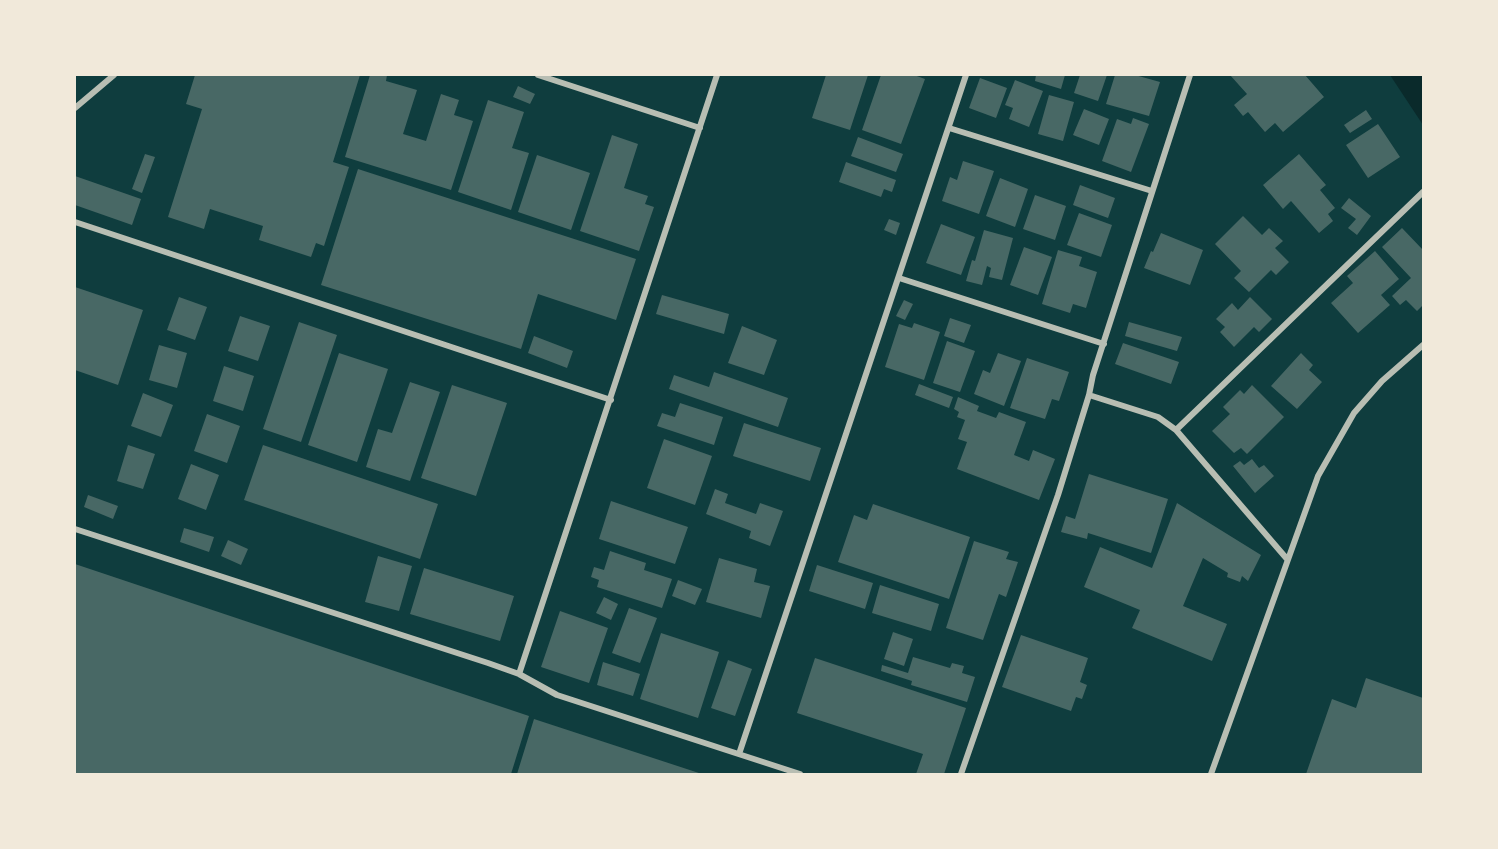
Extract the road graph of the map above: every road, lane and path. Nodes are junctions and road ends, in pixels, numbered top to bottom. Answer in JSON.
{"nodes":[{"id":1,"x":114,"y":75,"type":"edge"},
{"id":2,"x":538,"y":75,"type":"edge"},
{"id":3,"x":717,"y":75,"type":"edge"},
{"id":4,"x":966,"y":75,"type":"edge"},
{"id":5,"x":1190,"y":75,"type":"edge"},
{"id":6,"x":75,"y":108,"type":"edge"},
{"id":7,"x":699,"y":128,"type":"junction"},
{"id":8,"x":949,"y":128,"type":"junction"},
{"id":9,"x":1152,"y":191,"type":"junction"},
{"id":10,"x":1423,"y":192,"type":"edge"},
{"id":11,"x":75,"y":222,"type":"edge"},
{"id":12,"x":899,"y":278,"type":"junction"},
{"id":13,"x":1104,"y":344,"type":"junction"},
{"id":14,"x":1423,"y":345,"type":"edge"},
{"id":15,"x":1089,"y":395,"type":"junction"},
{"id":16,"x":611,"y":400,"type":"junction"},
{"id":17,"x":1176,"y":430,"type":"junction"},
{"id":18,"x":75,"y":529,"type":"edge"},
{"id":19,"x":1287,"y":559,"type":"junction"},
{"id":20,"x":519,"y":674,"type":"junction"},
{"id":21,"x":739,"y":754,"type":"junction"},
{"id":22,"x":800,"y":774,"type":"edge"},
{"id":23,"x":961,"y":774,"type":"edge"},
{"id":24,"x":1211,"y":774,"type":"edge"}],
"edges":[{"from":1,"to":6,"type":"street"},
{"from":2,"to":7,"type":"street"},
{"from":3,"to":7,"type":"street"},
{"from":4,"to":8,"type":"street"},
{"from":5,"to":9,"type":"street"},
{"from":7,"to":16,"type":"street"},
{"from":8,"to":9,"type":"street"},
{"from":8,"to":12,"type":"street"},
{"from":9,"to":13,"type":"street"},
{"from":10,"to":17,"type":"street"},
{"from":11,"to":16,"type":"street"},
{"from":12,"to":13,"type":"street"},
{"from":12,"to":21,"type":"street"},
{"from":13,"to":15,"type":"street"},
{"from":14,"to":19,"type":"street"},
{"from":15,"to":17,"type":"street"},
{"from":15,"to":23,"type":"street"},
{"from":16,"to":20,"type":"street"},
{"from":17,"to":19,"type":"street"},
{"from":18,"to":20,"type":"street"},
{"from":19,"to":24,"type":"street"},
{"from":20,"to":21,"type":"street"},
{"from":21,"to":22,"type":"street"}]}
